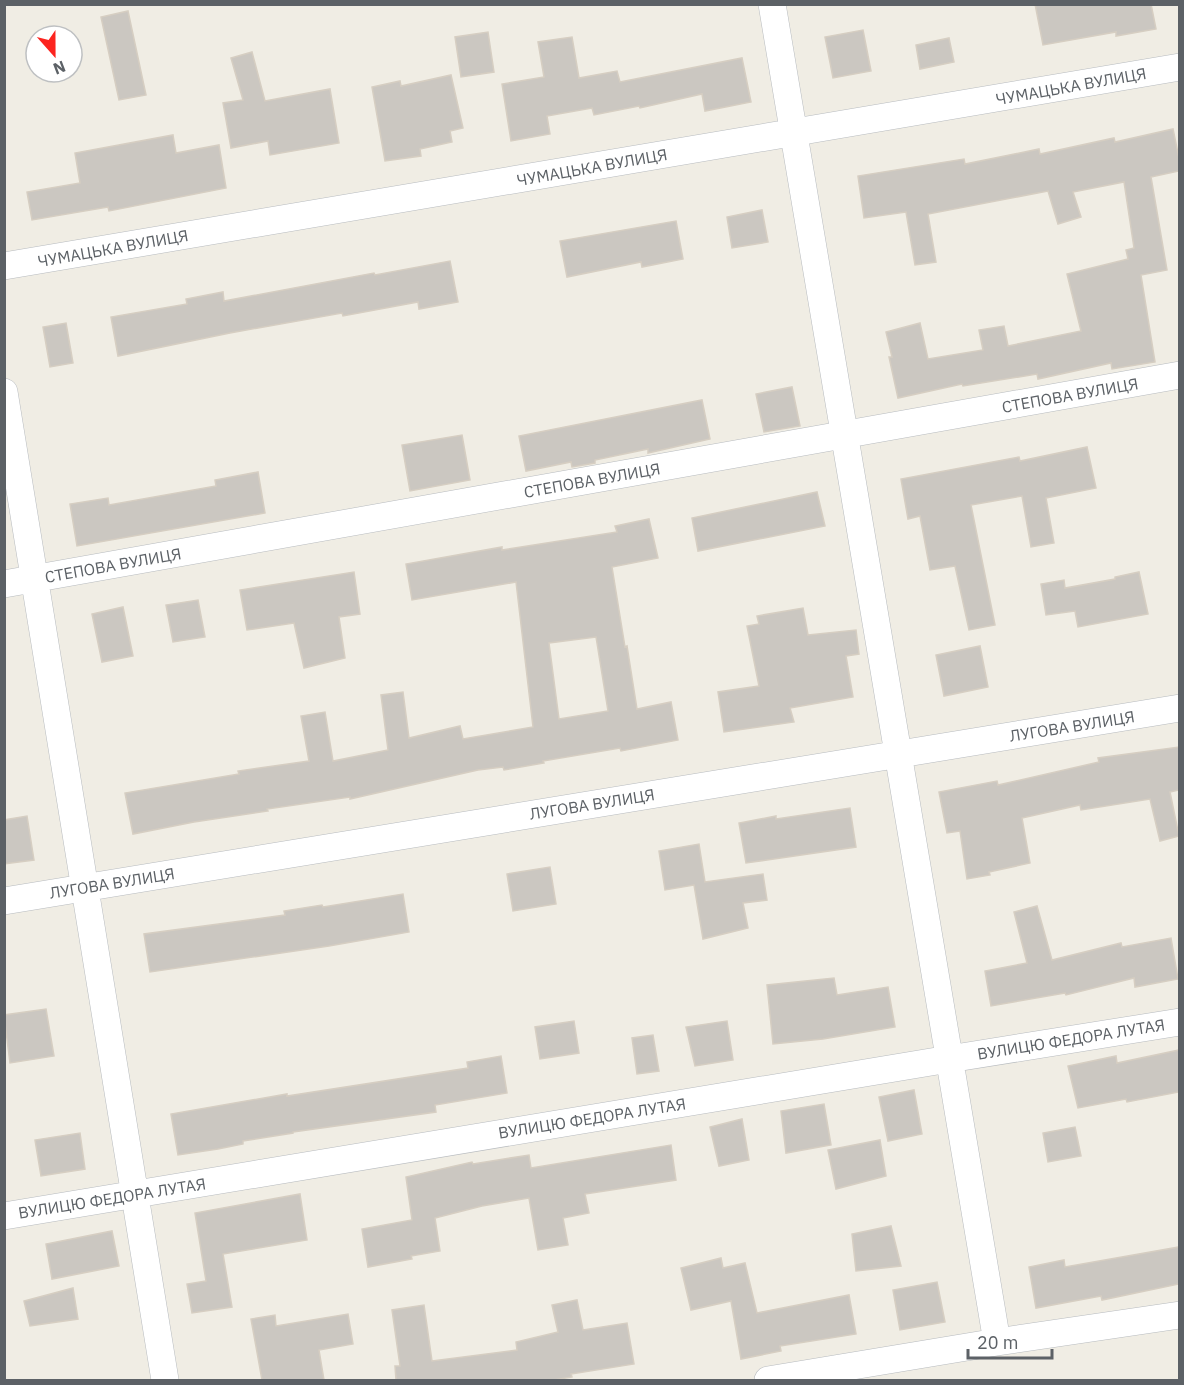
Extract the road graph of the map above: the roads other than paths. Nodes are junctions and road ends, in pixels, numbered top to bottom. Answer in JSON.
{"nodes":[{"id":1,"x":772,"y":4,"type":"edge"},
{"id":2,"x":1179,"y":68,"type":"edge"},
{"id":3,"x":793,"y":133,"type":"junction"},
{"id":4,"x":4,"y":266,"type":"edge"},
{"id":5,"x":1179,"y":375,"type":"edge"},
{"id":6,"x":4,"y":392,"type":"edge"},
{"id":7,"x":844,"y":435,"type":"junction"},
{"id":8,"x":35,"y":579,"type":"junction"},
{"id":9,"x":4,"y":584,"type":"edge"},
{"id":10,"x":1179,"y":708,"type":"edge"},
{"id":11,"x":898,"y":754,"type":"junction"},
{"id":12,"x":85,"y":888,"type":"junction"},
{"id":13,"x":4,"y":901,"type":"edge"},
{"id":14,"x":1179,"y":1022,"type":"edge"},
{"id":15,"x":949,"y":1059,"type":"junction"},
{"id":16,"x":135,"y":1194,"type":"junction"},
{"id":17,"x":4,"y":1216,"type":"edge"},
{"id":18,"x":1179,"y":1315,"type":"edge"},
{"id":19,"x":997,"y":1342,"type":"junction"},
{"id":20,"x":165,"y":1380,"type":"edge"},
{"id":21,"x":768,"y":1380,"type":"edge"}],
"edges":[{"from":1,"to":3,"type":"street"},
{"from":2,"to":3,"type":"street","name":"ЧУМАЦЬКА ВУЛИЦЯ"},
{"from":3,"to":4,"type":"street","name":"ЧУМАЦЬКА ВУЛИЦЯ"},
{"from":3,"to":7,"type":"street"},
{"from":5,"to":7,"type":"street","name":"СТЕПОВА ВУЛИЦЯ"},
{"from":6,"to":8,"type":"street"},
{"from":7,"to":8,"type":"street","name":"СТЕПОВА ВУЛИЦЯ"},
{"from":7,"to":11,"type":"street"},
{"from":8,"to":9,"type":"street","name":"СТЕПОВА ВУЛИЦЯ"},
{"from":8,"to":12,"type":"street"},
{"from":10,"to":11,"type":"street","name":"ЛУГОВА ВУЛИЦЯ"},
{"from":11,"to":12,"type":"street","name":"ЛУГОВА ВУЛИЦЯ"},
{"from":11,"to":15,"type":"street"},
{"from":12,"to":13,"type":"street","name":"ЛУГОВА ВУЛИЦЯ"},
{"from":12,"to":16,"type":"street"},
{"from":14,"to":15,"type":"street","name":"ВУЛИЦЮ ФЕДОРА ЛУТАЯ"},
{"from":15,"to":16,"type":"street","name":"ВУЛИЦЮ ФЕДОРА ЛУТАЯ"},
{"from":15,"to":19,"type":"street"},
{"from":16,"to":17,"type":"street","name":"ВУЛИЦЮ ФЕДОРА ЛУТАЯ"},
{"from":16,"to":20,"type":"street"},
{"from":18,"to":19,"type":"street"},
{"from":19,"to":21,"type":"street"}]}
